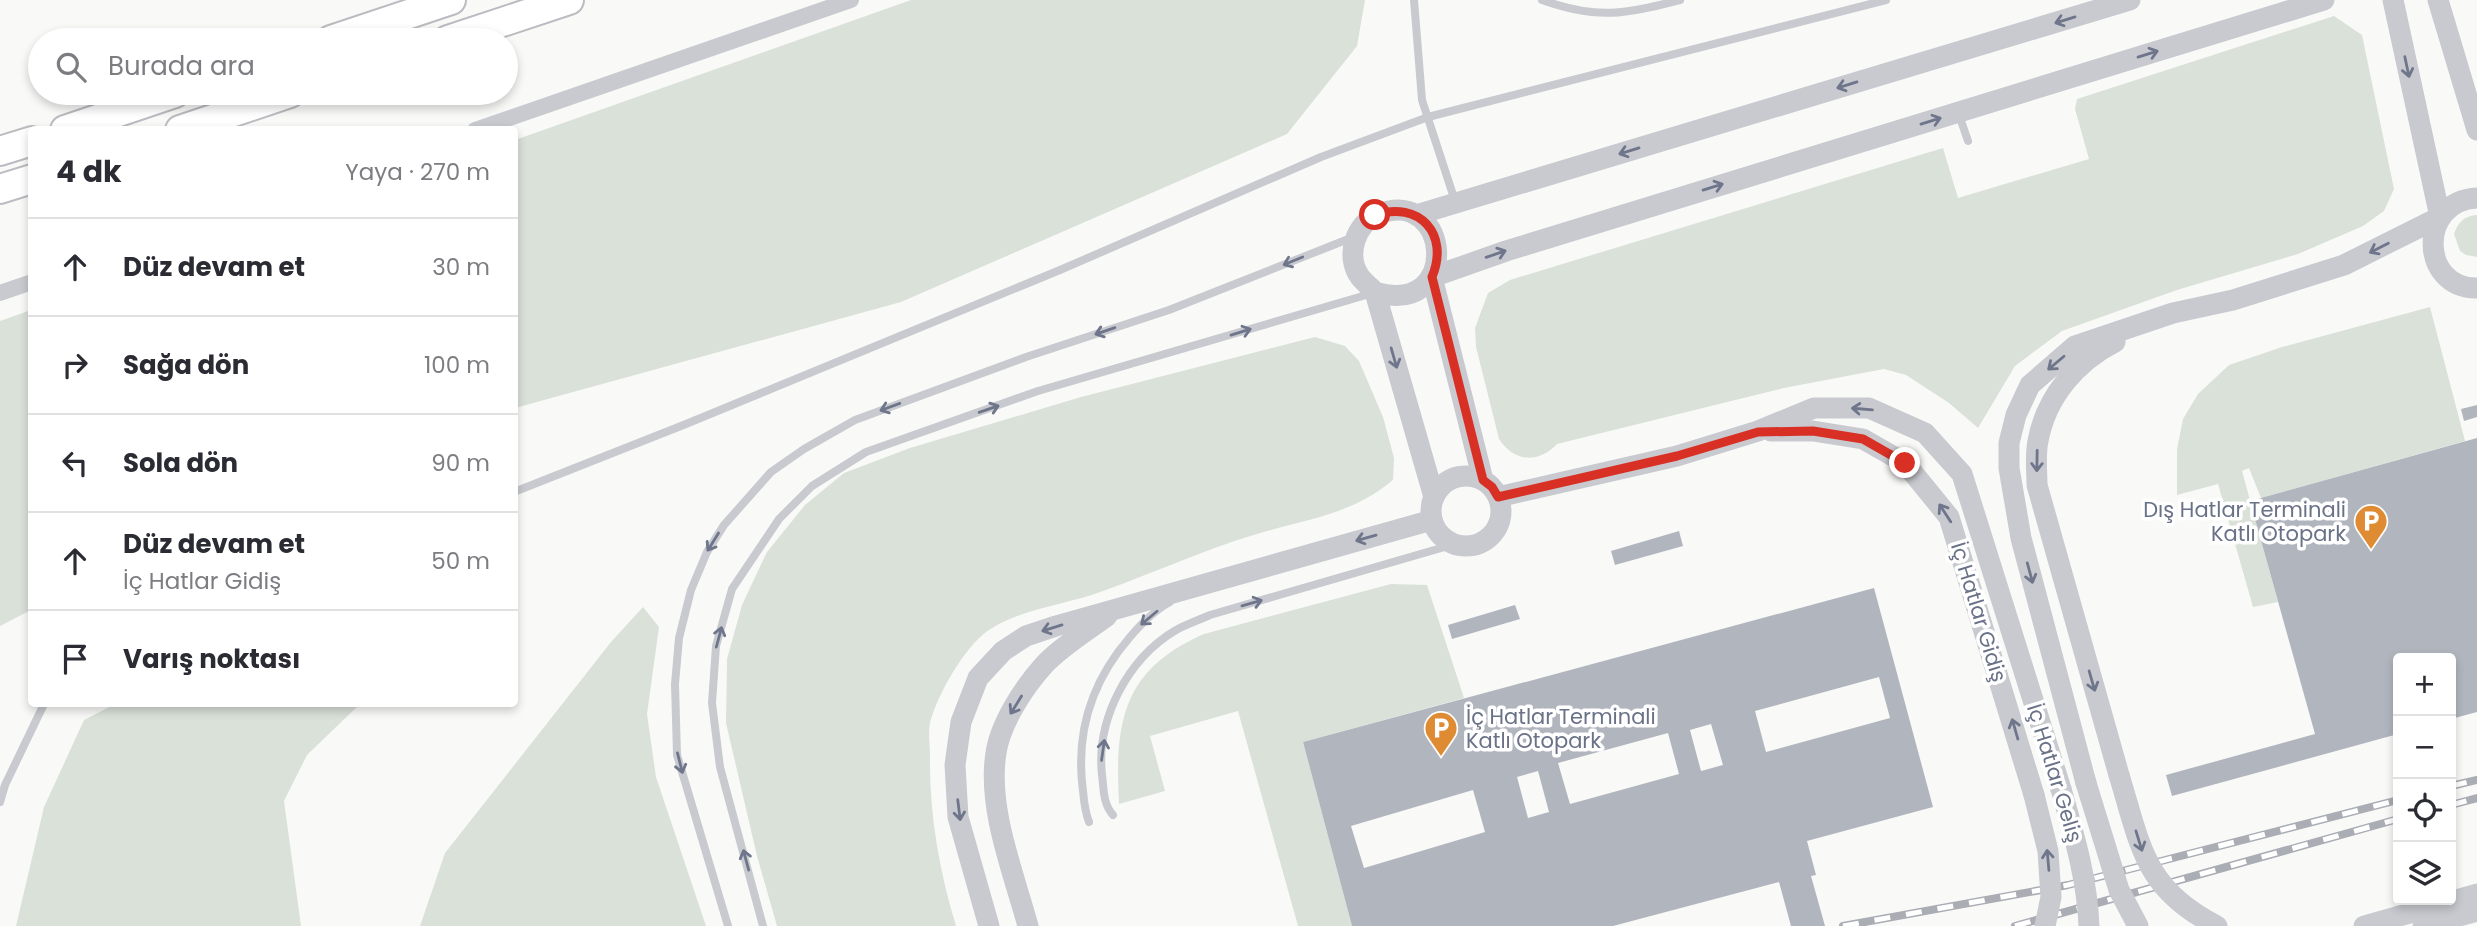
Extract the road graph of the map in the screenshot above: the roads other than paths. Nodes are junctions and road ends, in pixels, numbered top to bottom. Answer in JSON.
{"nodes":[{"id":1,"x":451,"y":0,"type":"edge"},
{"id":2,"x":569,"y":0,"type":"edge"},
{"id":3,"x":851,"y":0,"type":"edge"},
{"id":4,"x":1414,"y":0,"type":"edge"},
{"id":5,"x":1542,"y":0,"type":"edge"},
{"id":6,"x":1680,"y":0,"type":"edge"},
{"id":7,"x":1886,"y":0,"type":"edge"},
{"id":8,"x":2130,"y":0,"type":"edge"},
{"id":9,"x":2324,"y":0,"type":"edge"},
{"id":10,"x":2393,"y":0,"type":"edge"},
{"id":11,"x":2438,"y":0,"type":"edge"},
{"id":12,"x":367,"y":28,"type":"edge"},
{"id":13,"x":484,"y":28,"type":"edge"},
{"id":14,"x":139,"y":105,"type":"edge"},
{"id":15,"x":254,"y":105,"type":"edge"},
{"id":16,"x":1958,"y":112,"type":"junction"},
{"id":17,"x":1428,"y":117,"type":"junction"},
{"id":18,"x":77,"y":126,"type":"edge"},
{"id":19,"x":192,"y":126,"type":"edge"},
{"id":20,"x":487,"y":126,"type":"edge"},
{"id":21,"x":2477,"y":130,"type":"edge"},
{"id":22,"x":1968,"y":141,"type":"dead end"},
{"id":23,"x":28,"y":142,"type":"edge"},
{"id":24,"x":0,"y":151,"type":"edge"},
{"id":25,"x":28,"y":180,"type":"edge"},
{"id":26,"x":0,"y":189,"type":"edge"},
{"id":27,"x":2477,"y":198,"type":"edge"},
{"id":28,"x":1455,"y":203,"type":"junction"},
{"id":29,"x":1416,"y":215,"type":"junction"},
{"id":30,"x":2440,"y":217,"type":"junction"},
{"id":31,"x":1356,"y":236,"type":"junction"},
{"id":32,"x":1432,"y":277,"type":"junction"},
{"id":33,"x":28,"y":283,"type":"edge"},
{"id":34,"x":2477,"y":288,"type":"edge"},
{"id":35,"x":1375,"y":292,"type":"junction"},
{"id":36,"x":0,"y":293,"type":"edge"},
{"id":37,"x":2173,"y":313,"type":"junction"},
{"id":38,"x":1758,"y":432,"type":"junction"},
{"id":39,"x":1483,"y":480,"type":"junction"},
{"id":40,"x":518,"y":490,"type":"edge"},
{"id":41,"x":1434,"y":497,"type":"junction"},
{"id":42,"x":1498,"y":497,"type":"junction"},
{"id":43,"x":1432,"y":520,"type":"junction"},
{"id":44,"x":1455,"y":544,"type":"junction"},
{"id":45,"x":1207,"y":583,"type":"junction"},
{"id":46,"x":1117,"y":608,"type":"junction"},
{"id":47,"x":43,"y":707,"type":"edge"},
{"id":48,"x":0,"y":803,"type":"edge"},
{"id":49,"x":1113,"y":815,"type":"dead end"},
{"id":50,"x":1089,"y":822,"type":"dead end"},
{"id":51,"x":2477,"y":894,"type":"edge"},
{"id":52,"x":2477,"y":911,"type":"edge"},
{"id":53,"x":2200,"y":920,"type":"edge"},
{"id":54,"x":728,"y":926,"type":"edge"},
{"id":55,"x":764,"y":926,"type":"edge"},
{"id":56,"x":989,"y":926,"type":"edge"},
{"id":57,"x":1028,"y":926,"type":"edge"},
{"id":58,"x":2045,"y":926,"type":"edge"},
{"id":59,"x":2089,"y":926,"type":"edge"},
{"id":60,"x":2138,"y":926,"type":"edge"},
{"id":61,"x":2216,"y":926,"type":"edge"},
{"id":62,"x":2364,"y":926,"type":"edge"},
{"id":63,"x":2423,"y":926,"type":"edge"}],
"edges":[{"from":1,"to":12,"type":"highway"},
{"from":2,"to":13,"type":"highway"},
{"from":3,"to":20,"type":"street"},
{"from":4,"to":17,"type":"lane"},
{"from":5,"to":6,"type":"lane"},
{"from":7,"to":17,"type":"lane"},
{"from":8,"to":28,"type":"street","one_way":true},
{"from":16,"to":9,"type":"street","one_way":true},
{"from":10,"to":30,"type":"street","one_way":true},
{"from":11,"to":21,"type":"street"},
{"from":14,"to":18,"type":"highway"},
{"from":15,"to":19,"type":"highway"},
{"from":16,"to":22,"type":"lane"},
{"from":32,"to":16,"type":"street","one_way":true},
{"from":17,"to":28,"type":"lane"},
{"from":17,"to":40,"type":"lane"},
{"from":23,"to":24,"type":"highway"},
{"from":25,"to":26,"type":"highway"},
{"from":27,"to":30,"type":"street"},
{"from":28,"to":29,"type":"street"},
{"from":29,"to":31,"type":"street"},
{"from":29,"to":32,"type":"street"},
{"from":30,"to":34,"type":"street"},
{"from":30,"to":37,"type":"street","one_way":true},
{"from":31,"to":35,"type":"street"},
{"from":31,"to":54,"type":"lane","one_way":true},
{"from":32,"to":35,"type":"street"},
{"from":32,"to":39,"type":"street"},
{"from":33,"to":36,"type":"street"},
{"from":35,"to":41,"type":"street","one_way":true},
{"from":55,"to":35,"type":"lane","one_way":true},
{"from":37,"to":53,"type":"street","one_way":true,"bridge":true},
{"from":37,"to":60,"type":"street","one_way":true,"bridge":true},
{"from":38,"to":42,"type":"street"},
{"from":58,"to":38,"type":"street","name":"İç Hatlar Gidiş","one_way":true,"bridge":true},
{"from":59,"to":38,"type":"street","name":"İç Hatlar Geliş","one_way":true,"bridge":true},
{"from":39,"to":41,"type":"street"},
{"from":39,"to":42,"type":"street"},
{"from":41,"to":43,"type":"street"},
{"from":42,"to":44,"type":"street"},
{"from":43,"to":44,"type":"street"},
{"from":43,"to":45,"type":"street","one_way":true},
{"from":49,"to":44,"type":"lane","one_way":true},
{"from":45,"to":46,"type":"street"},
{"from":45,"to":50,"type":"lane","one_way":true},
{"from":46,"to":56,"type":"street","one_way":true},
{"from":46,"to":57,"type":"street","one_way":true},
{"from":47,"to":48,"type":"lane"},
{"from":51,"to":62,"type":"street"},
{"from":52,"to":63,"type":"street"},
{"from":53,"to":61,"type":"street","bridge":true}]}
